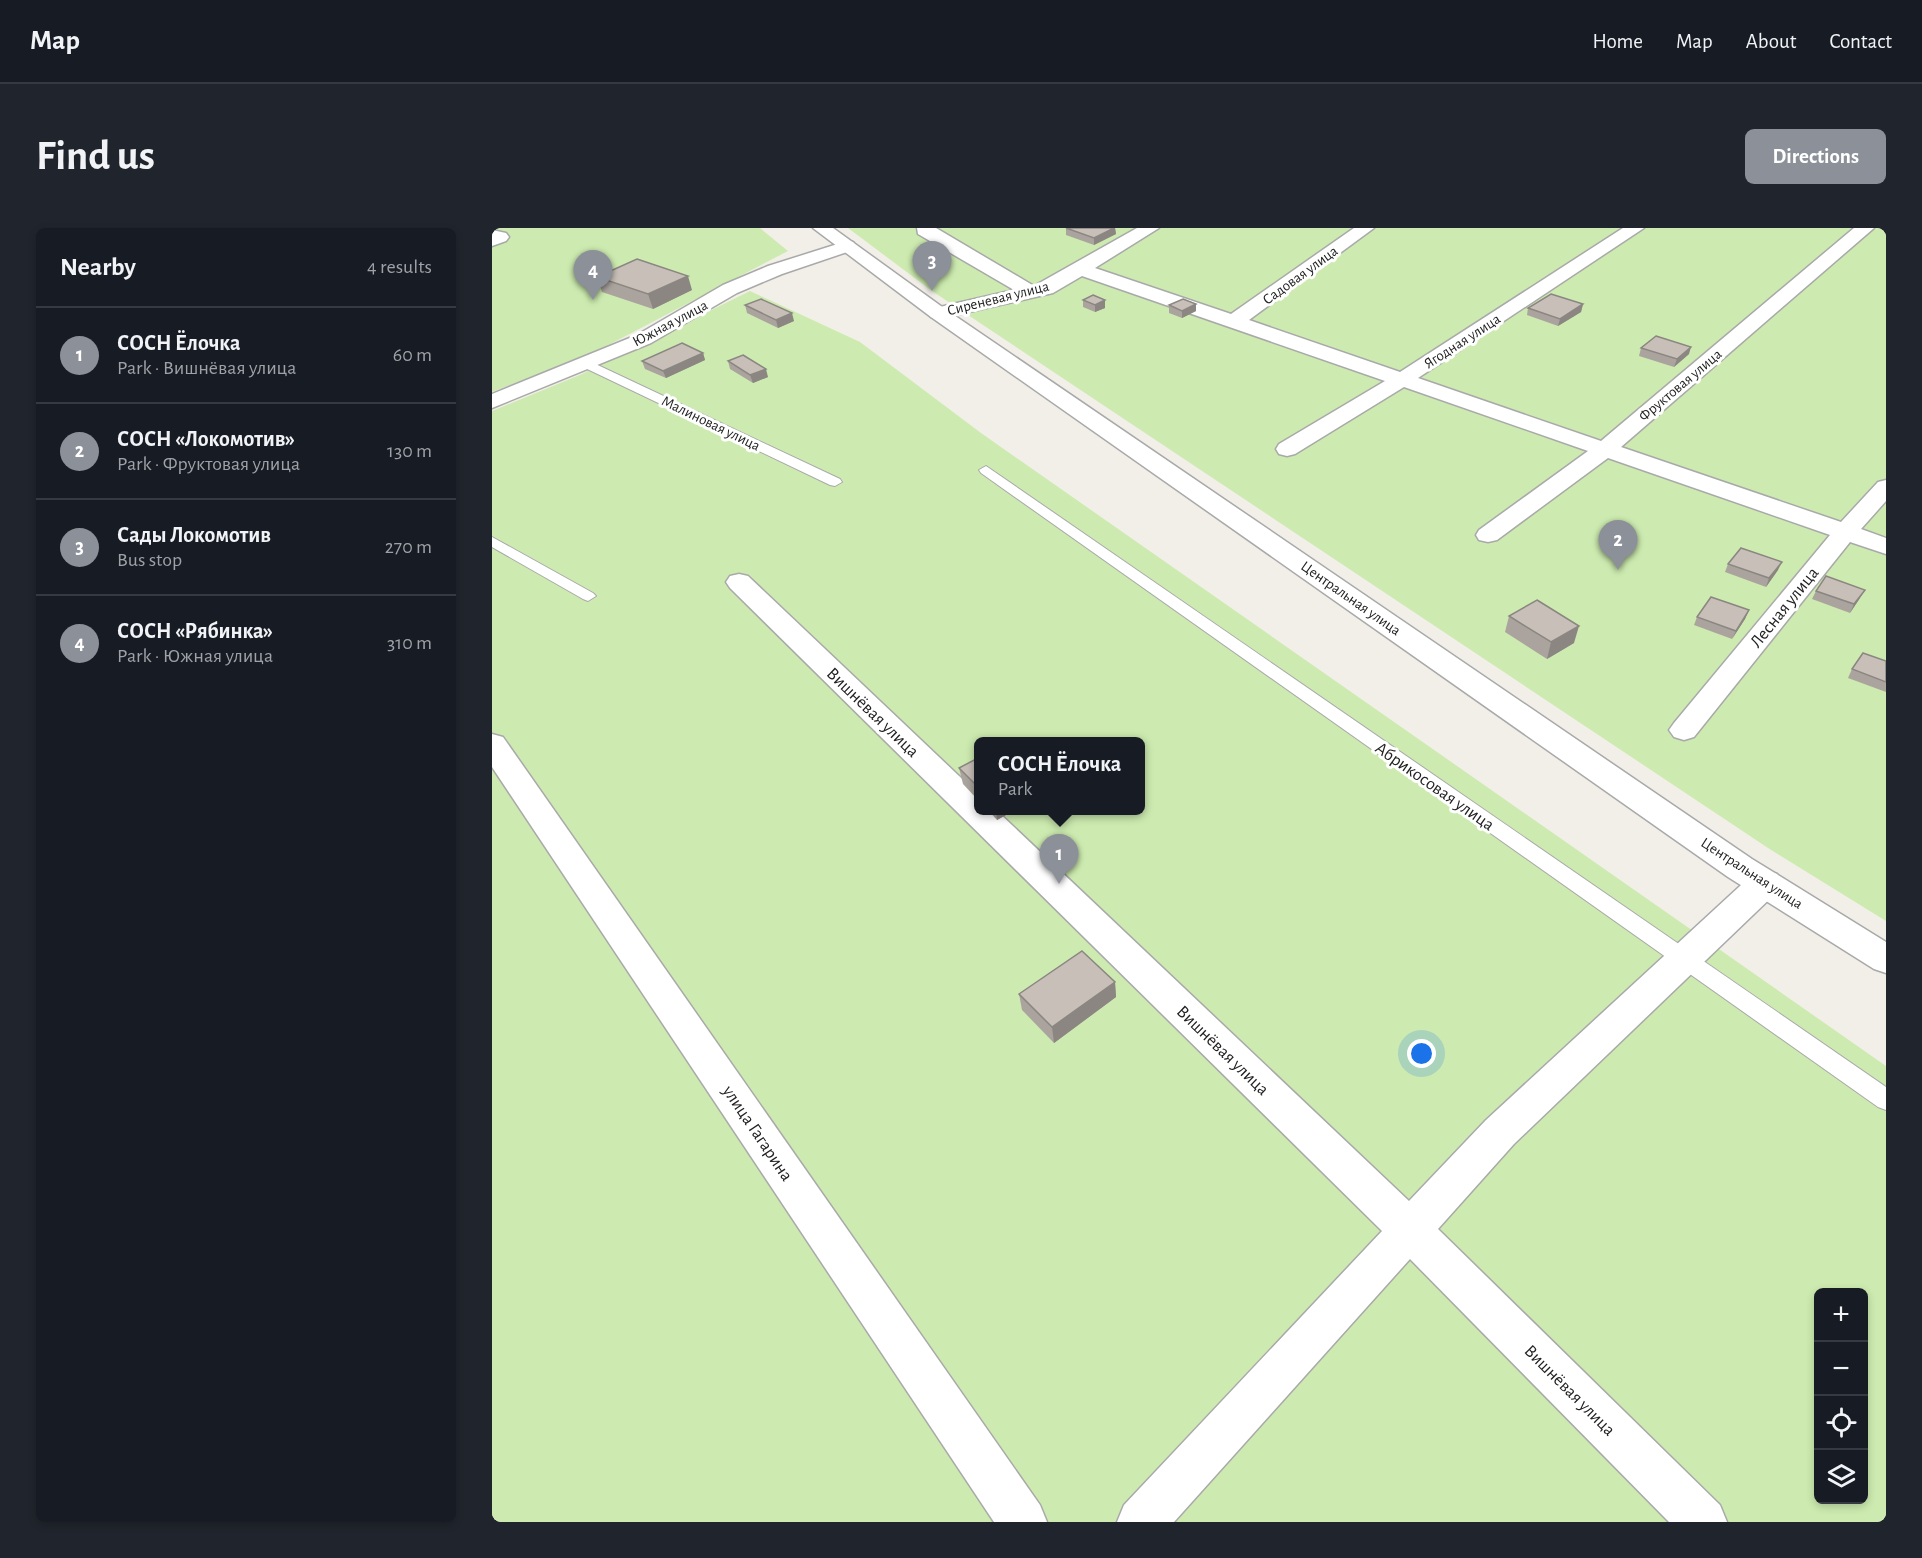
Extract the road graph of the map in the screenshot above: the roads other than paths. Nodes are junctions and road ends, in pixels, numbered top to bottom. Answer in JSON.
{"nodes":[{"id":1,"x":822,"y":228,"type":"edge"},
{"id":2,"x":927,"y":228,"type":"edge"},
{"id":3,"x":1150,"y":228,"type":"edge"},
{"id":4,"x":1365,"y":228,"type":"edge"},
{"id":5,"x":1635,"y":228,"type":"edge"},
{"id":6,"x":1865,"y":228,"type":"edge"},
{"id":7,"x":492,"y":235,"type":"edge"},
{"id":8,"x":492,"y":241,"type":"edge"},
{"id":9,"x":847,"y":246,"type":"junction"},
{"id":10,"x":1080,"y":269,"type":"junction"},
{"id":11,"x":1031,"y":292,"type":"junction"},
{"id":12,"x":938,"y":313,"type":"junction"},
{"id":13,"x":1235,"y":321,"type":"junction"},
{"id":14,"x":587,"y":364,"type":"junction"},
{"id":15,"x":1403,"y":379,"type":"junction"},
{"id":16,"x":492,"y":402,"type":"edge"},
{"id":17,"x":1287,"y":449,"type":"dead end"},
{"id":18,"x":1605,"y":449,"type":"junction"},
{"id":19,"x":986,"y":470,"type":"dead end"},
{"id":20,"x":835,"y":482,"type":"dead end"},
{"id":21,"x":1886,"y":488,"type":"edge"},
{"id":22,"x":1845,"y":532,"type":"junction"},
{"id":23,"x":1488,"y":535,"type":"dead end"},
{"id":24,"x":492,"y":541,"type":"edge"},
{"id":25,"x":1886,"y":546,"type":"edge"},
{"id":26,"x":739,"y":582,"type":"dead end"},
{"id":27,"x":588,"y":596,"type":"dead end"},
{"id":28,"x":1684,"y":730,"type":"dead end"},
{"id":29,"x":492,"y":744,"type":"edge"},
{"id":30,"x":974,"y":809,"type":"edge"},
{"id":31,"x":980,"y":815,"type":"edge"},
{"id":32,"x":1765,"y":883,"type":"junction"},
{"id":33,"x":1682,"y":959,"type":"junction"},
{"id":34,"x":1886,"y":959,"type":"edge"},
{"id":35,"x":1886,"y":1100,"type":"edge"},
{"id":36,"x":1410,"y":1230,"type":"junction"},
{"id":37,"x":1023,"y":1522,"type":"edge"},
{"id":38,"x":1141,"y":1522,"type":"edge"},
{"id":39,"x":1703,"y":1522,"type":"edge"}],
"edges":[{"from":1,"to":9,"type":"street","name":"Центральная улица"},
{"from":2,"to":11,"type":"street"},
{"from":3,"to":10,"type":"street","name":"Сиреневая улица"},
{"from":4,"to":13,"type":"street","name":"Садовая улица"},
{"from":5,"to":15,"type":"street","name":"Ягодная улица"},
{"from":6,"to":18,"type":"street","name":"Фруктовая улица"},
{"from":7,"to":8,"type":"street"},
{"from":9,"to":12,"type":"street","name":"Центральная улица"},
{"from":9,"to":14,"type":"street","name":"Южная улица"},
{"from":10,"to":11,"type":"street","name":"Сиреневая улица"},
{"from":10,"to":13,"type":"street"},
{"from":11,"to":12,"type":"street","name":"Сиреневая улица"},
{"from":12,"to":32,"type":"street","name":"Центральная улица"},
{"from":13,"to":15,"type":"street"},
{"from":14,"to":16,"type":"street","name":"Южная улица"},
{"from":14,"to":20,"type":"lane","name":"Малиновая улица"},
{"from":15,"to":17,"type":"street","name":"Ягодная улица"},
{"from":15,"to":18,"type":"street"},
{"from":18,"to":22,"type":"street"},
{"from":18,"to":23,"type":"street","name":"Фруктовая улица"},
{"from":19,"to":33,"type":"lane","name":"Абрикосовая улица"},
{"from":21,"to":22,"type":"street","name":"Лесная улица"},
{"from":22,"to":25,"type":"street"},
{"from":22,"to":28,"type":"street","name":"Лесная улица"},
{"from":24,"to":27,"type":"lane"},
{"from":26,"to":30,"type":"street","name":"Вишнёвая улица"},
{"from":29,"to":37,"type":"street","name":"улица Гагарина"},
{"from":31,"to":36,"type":"street","name":"Вишнёвая улица"},
{"from":32,"to":33,"type":"street"},
{"from":32,"to":34,"type":"street","name":"Центральная улица"},
{"from":33,"to":35,"type":"lane","name":"Абрикосовая улица"},
{"from":33,"to":36,"type":"street"},
{"from":36,"to":38,"type":"street"},
{"from":36,"to":39,"type":"street","name":"Вишнёвая улица"}]}
